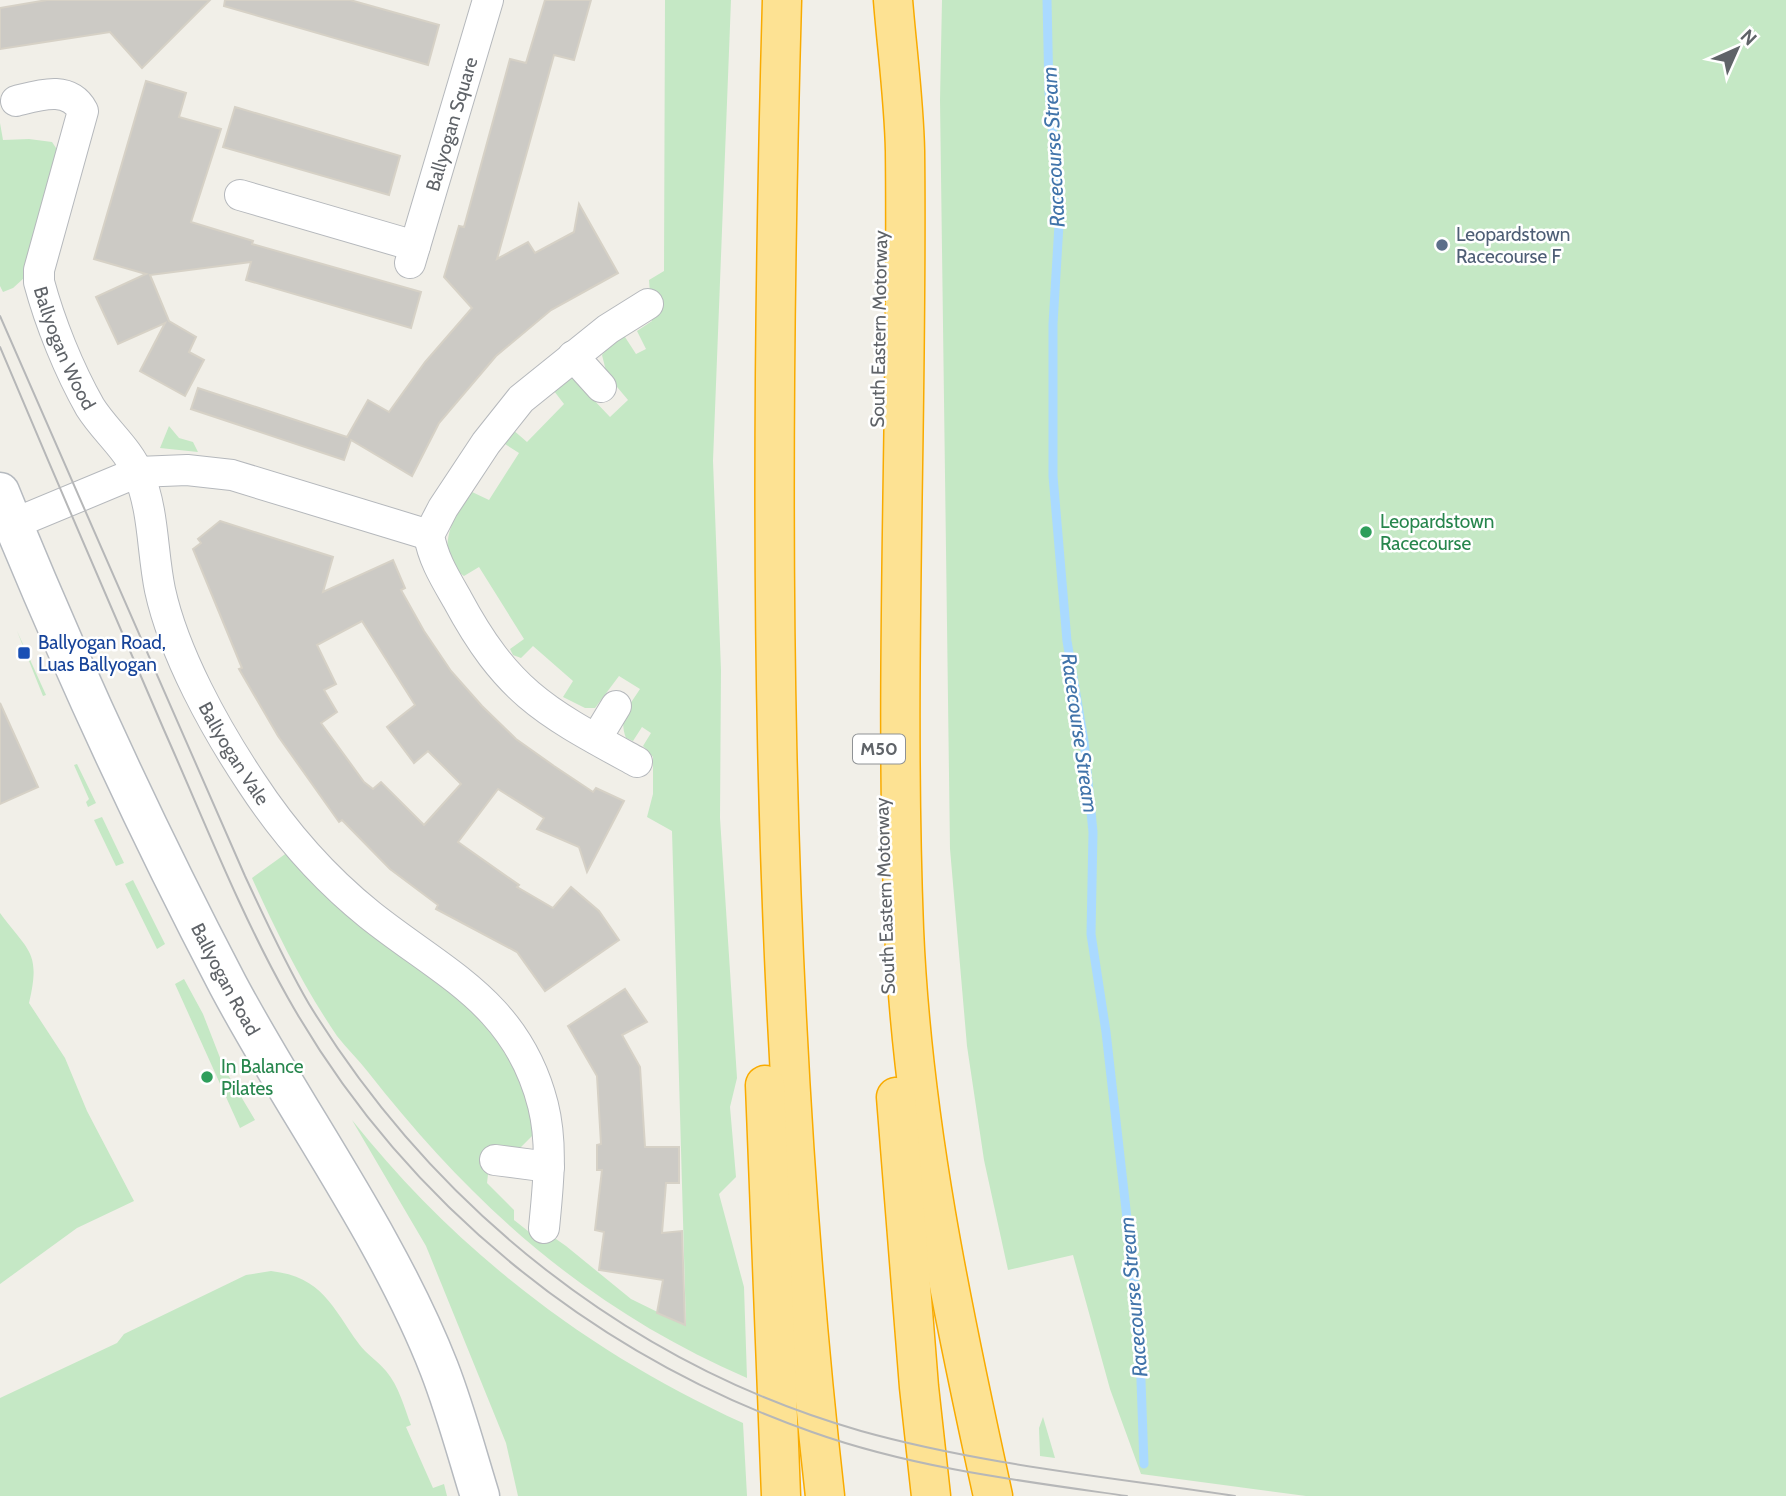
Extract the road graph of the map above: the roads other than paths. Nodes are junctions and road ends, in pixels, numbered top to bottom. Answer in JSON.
{"nodes":[{"id":1,"x":488,"y":0,"type":"edge"},
{"id":2,"x":760,"y":0,"type":"edge"},
{"id":3,"x":782,"y":0,"type":"edge"},
{"id":4,"x":886,"y":0,"type":"edge"},
{"id":5,"x":893,"y":0,"type":"edge"},
{"id":6,"x":16,"y":101,"type":"dead end"},
{"id":7,"x":240,"y":195,"type":"dead end"},
{"id":8,"x":648,"y":303,"type":"dead end"},
{"id":9,"x":573,"y":356,"type":"junction"},
{"id":10,"x":601,"y":387,"type":"dead end"},
{"id":11,"x":138,"y":472,"type":"junction"},
{"id":12,"x":6,"y":508,"type":"edge"},
{"id":13,"x":429,"y":535,"type":"junction"},
{"id":14,"x":616,"y":706,"type":"dead end"},
{"id":15,"x":596,"y":740,"type":"junction"},
{"id":16,"x":637,"y":762,"type":"dead end"},
{"id":17,"x":495,"y":1160,"type":"dead end"},
{"id":18,"x":549,"y":1167,"type":"junction"},
{"id":19,"x":544,"y":1228,"type":"dead end"},
{"id":20,"x":480,"y":1496,"type":"edge"},
{"id":21,"x":782,"y":1496,"type":"edge"},
{"id":22,"x":825,"y":1496,"type":"edge"},
{"id":23,"x":931,"y":1496,"type":"edge"},
{"id":24,"x":993,"y":1496,"type":"edge"}],
"edges":[{"from":1,"to":7,"type":"street","name":"Ballyogan Square"},
{"from":2,"to":21,"type":"highway"},
{"from":3,"to":22,"type":"highway"},
{"from":4,"to":23,"type":"highway","name":"South Eastern Motorway","number":"M50"},
{"from":5,"to":24,"type":"highway"},
{"from":6,"to":11,"type":"street","name":"Ballyogan Wood"},
{"from":8,"to":9,"type":"street"},
{"from":9,"to":10,"type":"street"},
{"from":9,"to":13,"type":"street"},
{"from":11,"to":12,"type":"street"},
{"from":11,"to":13,"type":"street"},
{"from":11,"to":18,"type":"street","name":"Ballyogan Vale"},
{"from":12,"to":20,"type":"street","name":"Ballyogan Road"},
{"from":13,"to":15,"type":"street"},
{"from":14,"to":15,"type":"street"},
{"from":15,"to":16,"type":"street"},
{"from":17,"to":18,"type":"street"},
{"from":18,"to":19,"type":"street","name":"Ballyogan Vale"}]}
